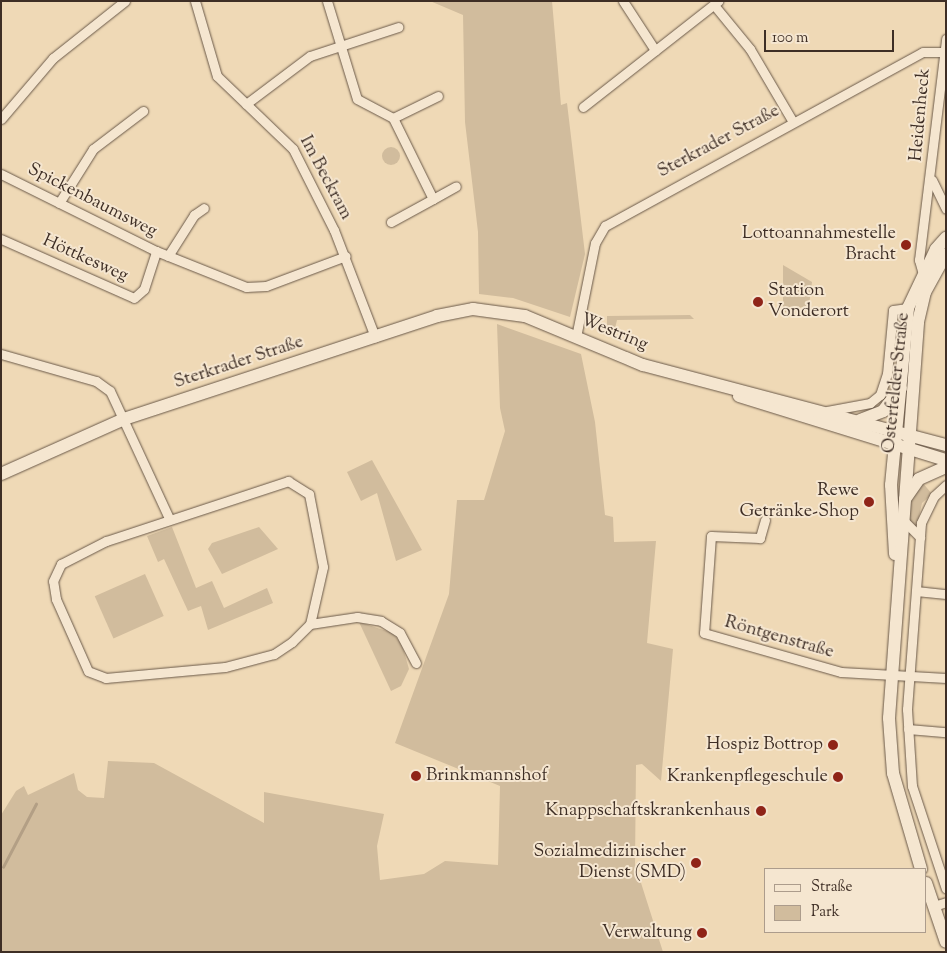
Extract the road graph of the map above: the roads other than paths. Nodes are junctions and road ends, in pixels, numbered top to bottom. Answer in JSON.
{"nodes":[{"id":1,"x":125,"y":1,"type":"edge"},
{"id":2,"x":195,"y":1,"type":"edge"},
{"id":3,"x":327,"y":1,"type":"edge"},
{"id":4,"x":623,"y":1,"type":"edge"},
{"id":5,"x":716,"y":3,"type":"edge"},
{"id":6,"x":398,"y":28,"type":"dead end"},
{"id":7,"x":946,"y":39,"type":"edge"},
{"id":8,"x":339,"y":44,"type":"junction"},
{"id":9,"x":655,"y":50,"type":"junction"},
{"id":10,"x":943,"y":52,"type":"junction"},
{"id":11,"x":438,"y":96,"type":"dead end"},
{"id":12,"x":246,"y":104,"type":"junction"},
{"id":13,"x":583,"y":107,"type":"dead end"},
{"id":14,"x":143,"y":111,"type":"dead end"},
{"id":15,"x":393,"y":118,"type":"junction"},
{"id":16,"x":1,"y":119,"type":"edge"},
{"id":17,"x":793,"y":122,"type":"junction"},
{"id":18,"x":1,"y":174,"type":"edge"},
{"id":19,"x":932,"y":180,"type":"junction"},
{"id":20,"x":456,"y":186,"type":"dead end"},
{"id":21,"x":433,"y":199,"type":"junction"},
{"id":22,"x":59,"y":203,"type":"junction"},
{"id":23,"x":204,"y":208,"type":"dead end"},
{"id":24,"x":946,"y":209,"type":"edge"},
{"id":25,"x":391,"y":222,"type":"dead end"},
{"id":26,"x":946,"y":238,"type":"edge"},
{"id":27,"x":1,"y":239,"type":"edge"},
{"id":28,"x":156,"y":252,"type":"junction"},
{"id":29,"x":946,"y":254,"type":"edge"},
{"id":30,"x":168,"y":256,"type":"junction"},
{"id":31,"x":346,"y":256,"type":"junction"},
{"id":32,"x":923,"y":274,"type":"junction"},
{"id":33,"x":908,"y":308,"type":"junction"},
{"id":34,"x":495,"y":309,"type":"joint"},
{"id":35,"x":572,"y":335,"type":"junction"},
{"id":36,"x":375,"y":337,"type":"junction"},
{"id":37,"x":1,"y":354,"type":"edge"},
{"id":38,"x":721,"y":388,"type":"junction"},
{"id":39,"x":902,"y":388,"type":"junction"},
{"id":40,"x":827,"y":411,"type":"junction"},
{"id":41,"x":124,"y":420,"type":"junction"},
{"id":42,"x":860,"y":420,"type":"junction"},
{"id":43,"x":904,"y":433,"type":"junction"},
{"id":44,"x":946,"y":445,"type":"edge"},
{"id":45,"x":901,"y":448,"type":"junction"},
{"id":46,"x":946,"y":460,"type":"edge"},
{"id":47,"x":946,"y":466,"type":"edge"},
{"id":48,"x":1,"y":474,"type":"edge"},
{"id":49,"x":946,"y":485,"type":"edge"},
{"id":50,"x":904,"y":501,"type":"junction"},
{"id":51,"x":169,"y":518,"type":"junction"},
{"id":52,"x":765,"y":520,"type":"dead end"},
{"id":53,"x":904,"y":521,"type":"junction"},
{"id":54,"x":920,"y":538,"type":"junction"},
{"id":55,"x":897,"y":566,"type":"junction"},
{"id":56,"x":916,"y":591,"type":"junction"},
{"id":57,"x":946,"y":594,"type":"edge"},
{"id":58,"x":310,"y":624,"type":"junction"},
{"id":59,"x":416,"y":664,"type":"dead end"},
{"id":60,"x":893,"y":675,"type":"junction"},
{"id":61,"x":910,"y":676,"type":"junction"},
{"id":62,"x":946,"y":678,"type":"edge"},
{"id":63,"x":908,"y":729,"type":"junction"},
{"id":64,"x":946,"y":732,"type":"edge"},
{"id":65,"x":913,"y":790,"type":"junction"},
{"id":66,"x":898,"y":795,"type":"junction"},
{"id":67,"x":921,"y":868,"type":"edge"},
{"id":68,"x":927,"y":884,"type":"edge"},
{"id":69,"x":946,"y":889,"type":"edge"},
{"id":70,"x":940,"y":904,"type":"edge"},
{"id":71,"x":946,"y":942,"type":"edge"}],
"edges":[{"from":1,"to":16,"type":"street"},
{"from":2,"to":12,"type":"street","name":"Im Beckram"},
{"from":3,"to":8,"type":"street"},
{"from":4,"to":9,"type":"street"},
{"from":5,"to":9,"type":"street"},
{"from":5,"to":17,"type":"street"},
{"from":6,"to":8,"type":"street"},
{"from":7,"to":10,"type":"street"},
{"from":8,"to":12,"type":"street"},
{"from":8,"to":15,"type":"street"},
{"from":9,"to":13,"type":"street"},
{"from":10,"to":17,"type":"street","name":"Sterkrader Straße"},
{"from":10,"to":19,"type":"street","name":"Heidenheck"},
{"from":11,"to":15,"type":"street"},
{"from":12,"to":31,"type":"street","name":"Im Beckram"},
{"from":14,"to":22,"type":"street"},
{"from":15,"to":21,"type":"street"},
{"from":17,"to":35,"type":"street","name":"Sterkrader Straße"},
{"from":18,"to":22,"type":"street","name":"Spickenbaumsweg"},
{"from":19,"to":24,"type":"street","name":"Heidenheck"},
{"from":19,"to":32,"type":"street","name":"Heidenheck"},
{"from":20,"to":21,"type":"street"},
{"from":21,"to":25,"type":"street"},
{"from":22,"to":28,"type":"street","name":"Spickenbaumsweg"},
{"from":23,"to":30,"type":"street","name":"Spickenbaumsweg"},
{"from":26,"to":32,"type":"main road","name":"Osterfelder Straße"},
{"from":27,"to":28,"type":"street","name":"Höttkesweg"},
{"from":28,"to":30,"type":"street","name":"Spickenbaumsweg"},
{"from":29,"to":43,"type":"main road","name":"Osterfelder Straße"},
{"from":30,"to":31,"type":"street","name":"Spickenbaumsweg"},
{"from":31,"to":36,"type":"street","name":"Im Beckram"},
{"from":32,"to":33,"type":"main road","name":"Osterfelder Straße"},
{"from":33,"to":39,"type":"main road","name":"Osterfelder Straße"},
{"from":33,"to":40,"type":"street","name":"Osterfelder Straße"},
{"from":34,"to":35,"type":"main road","name":"Westring"},
{"from":34,"to":36,"type":"main road","name":"Sterkrader Straße"},
{"from":35,"to":38,"type":"main road","name":"Westring"},
{"from":36,"to":41,"type":"main road","name":"Sterkrader Straße"},
{"from":37,"to":41,"type":"street"},
{"from":38,"to":40,"type":"main road","name":"Westring"},
{"from":38,"to":45,"type":"main road","name":"Westring"},
{"from":39,"to":42,"type":"main road"},
{"from":39,"to":43,"type":"main road","name":"Osterfelder Straße"},
{"from":40,"to":42,"type":"main road","name":"Westring"},
{"from":41,"to":48,"type":"main road","name":"Sterkrader Straße"},
{"from":41,"to":51,"type":"street"},
{"from":42,"to":43,"type":"main road","name":"Westring"},
{"from":43,"to":44,"type":"main road","name":"Westring"},
{"from":43,"to":45,"type":"main road","name":"Osterfelder Straße"},
{"from":45,"to":46,"type":"main road","name":"Westring"},
{"from":45,"to":50,"type":"main road","name":"Osterfelder Straße"},
{"from":45,"to":55,"type":"main road","name":"Osterfelder Straße"},
{"from":47,"to":50,"type":"main road"},
{"from":49,"to":54,"type":"street"},
{"from":50,"to":53,"type":"main road","name":"Osterfelder Straße"},
{"from":51,"to":58,"type":"street"},
{"from":51,"to":58,"type":"street"},
{"from":52,"to":60,"type":"street","name":"Röntgenstraße"},
{"from":53,"to":54,"type":"street"},
{"from":53,"to":55,"type":"main road","name":"Osterfelder Straße"},
{"from":54,"to":56,"type":"street"},
{"from":55,"to":60,"type":"main road","name":"Osterfelder Straße"},
{"from":56,"to":57,"type":"street"},
{"from":56,"to":61,"type":"street"},
{"from":58,"to":59,"type":"street"},
{"from":60,"to":61,"type":"street"},
{"from":60,"to":66,"type":"main road","name":"Osterfelder Straße"},
{"from":61,"to":62,"type":"street"},
{"from":61,"to":63,"type":"street"},
{"from":63,"to":64,"type":"street"},
{"from":63,"to":65,"type":"street"},
{"from":65,"to":66,"type":"street"},
{"from":65,"to":69,"type":"street"},
{"from":66,"to":67,"type":"main road","name":"Osterfelder Straße"},
{"from":68,"to":70,"type":"main road"},
{"from":70,"to":71,"type":"main road"}]}
